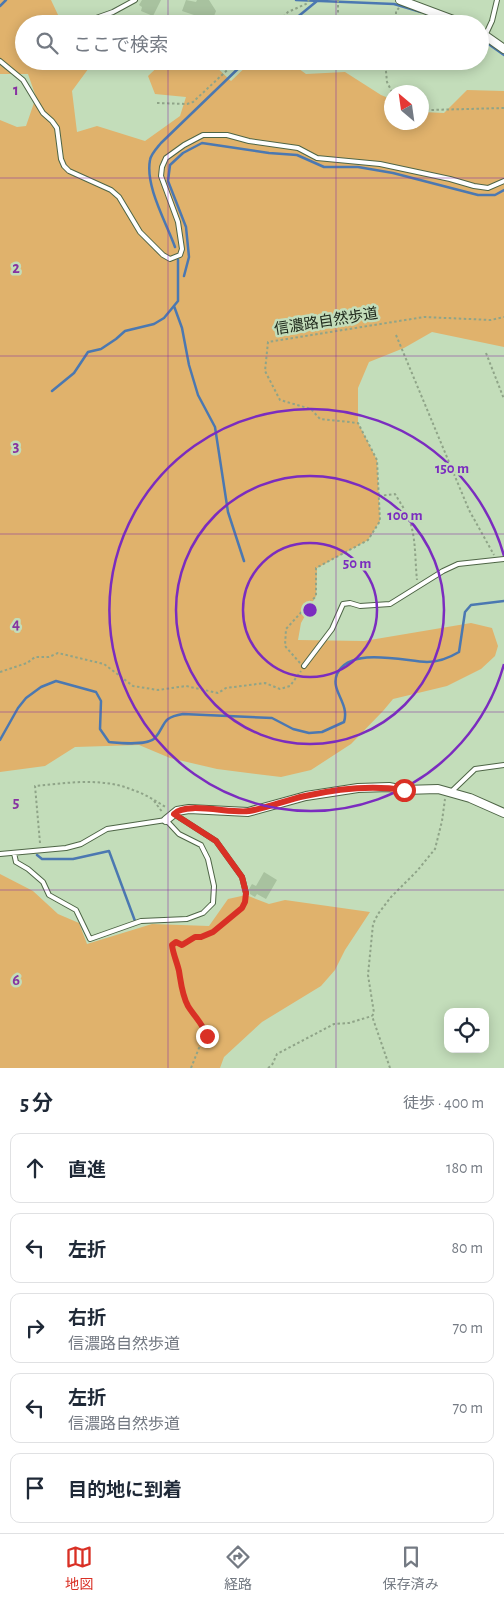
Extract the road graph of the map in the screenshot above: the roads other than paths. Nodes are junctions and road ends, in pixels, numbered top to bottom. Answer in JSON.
{"nodes":[{"id":1,"x":135,"y":0,"type":"edge"},
{"id":2,"x":497,"y":0,"type":"edge"},
{"id":3,"x":399,"y":4,"type":"edge"},
{"id":4,"x":105,"y":15,"type":"edge"},
{"id":5,"x":435,"y":15,"type":"edge"},
{"id":6,"x":489,"y":25,"type":"edge"},
{"id":7,"x":489,"y":38,"type":"edge"},
{"id":8,"x":504,"y":49,"type":"edge"},
{"id":9,"x":0,"y":61,"type":"edge"},
{"id":10,"x":504,"y":181,"type":"edge"},
{"id":11,"x":504,"y":559,"type":"edge"},
{"id":12,"x":304,"y":666,"type":"road end"},
{"id":13,"x":504,"y":764,"type":"edge"},
{"id":14,"x":449,"y":792,"type":"junction"},
{"id":15,"x":175,"y":812,"type":"junction"},
{"id":16,"x":504,"y":812,"type":"edge"},
{"id":17,"x":166,"y":820,"type":"junction"},
{"id":18,"x":0,"y":854,"type":"edge"},
{"id":19,"x":14,"y":854,"type":"junction"},
{"id":20,"x":246,"y":893,"type":"road end"}],
"edges":[{"from":1,"to":4,"type":"lane"},
{"from":2,"to":6,"type":"lane"},
{"from":3,"to":5,"type":"street"},
{"from":7,"to":8,"type":"street"},
{"from":9,"to":10,"type":"lane"},
{"from":11,"to":12,"type":"lane"},
{"from":13,"to":14,"type":"lane"},
{"from":14,"to":15,"type":"street"},
{"from":14,"to":16,"type":"street"},
{"from":15,"to":17,"type":"street"},
{"from":15,"to":20,"type":"lane"},
{"from":17,"to":19,"type":"lane"},
{"from":17,"to":19,"type":"lane"},
{"from":18,"to":19,"type":"lane"}]}
